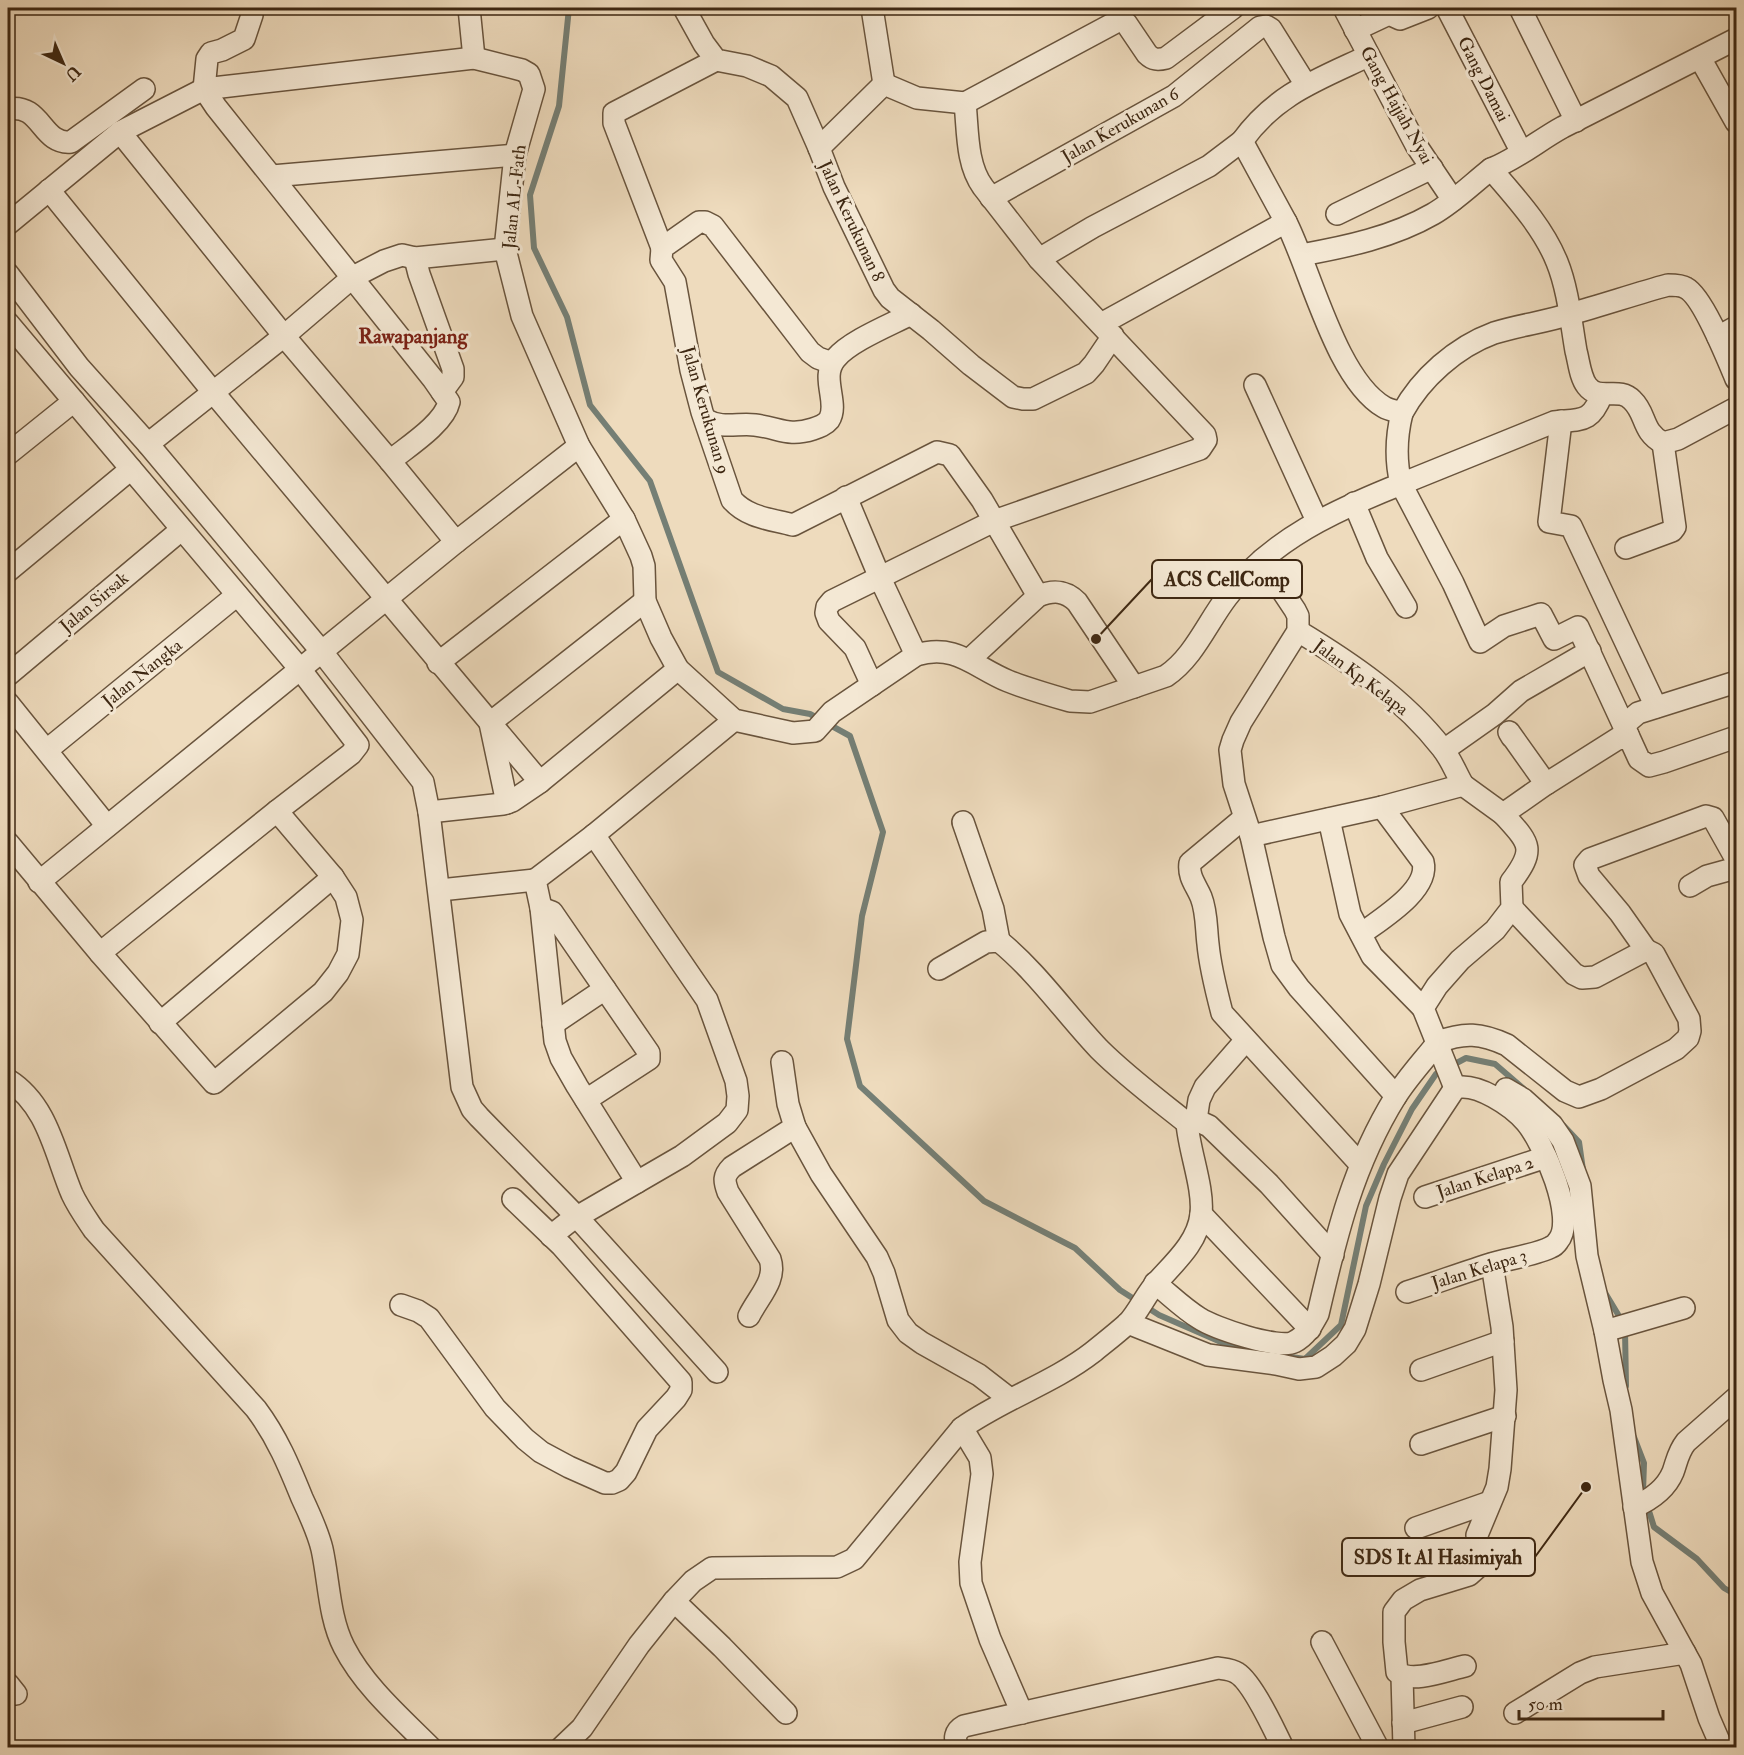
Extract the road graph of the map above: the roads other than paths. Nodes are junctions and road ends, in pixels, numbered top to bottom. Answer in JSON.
{"nodes":[{"id":1,"x":251,"y":8,"type":"edge"},
{"id":2,"x":469,"y":8,"type":"edge"},
{"id":3,"x":684,"y":8,"type":"edge"},
{"id":4,"x":872,"y":8,"type":"edge"},
{"id":5,"x":1233,"y":8,"type":"edge"},
{"id":6,"x":1344,"y":8,"type":"edge"},
{"id":7,"x":1428,"y":8,"type":"edge"},
{"id":8,"x":1447,"y":8,"type":"edge"},
{"id":9,"x":1520,"y":8,"type":"edge"},
{"id":10,"x":1355,"y":30,"type":"junction"},
{"id":11,"x":1737,"y":39,"type":"edge"},
{"id":12,"x":1368,"y":56,"type":"junction"},
{"id":13,"x":474,"y":58,"type":"junction"},
{"id":14,"x":1700,"y":58,"type":"junction"},
{"id":15,"x":716,"y":60,"type":"junction"},
{"id":16,"x":884,"y":84,"type":"junction"},
{"id":17,"x":1306,"y":85,"type":"junction"},
{"id":18,"x":144,"y":89,"type":"dead end"},
{"id":19,"x":204,"y":89,"type":"junction"},
{"id":20,"x":965,"y":103,"type":"junction"},
{"id":21,"x":8,"y":109,"type":"edge"},
{"id":22,"x":1576,"y":121,"type":"junction"},
{"id":23,"x":1737,"y":122,"type":"edge"},
{"id":24,"x":120,"y":132,"type":"junction"},
{"id":25,"x":1242,"y":141,"type":"junction"},
{"id":26,"x":819,"y":148,"type":"junction"},
{"id":27,"x":1521,"y":152,"type":"junction"},
{"id":28,"x":515,"y":155,"type":"junction"},
{"id":29,"x":1432,"y":168,"type":"junction"},
{"id":30,"x":1491,"y":169,"type":"junction"},
{"id":31,"x":272,"y":176,"type":"junction"},
{"id":32,"x":49,"y":190,"type":"junction"},
{"id":33,"x":991,"y":198,"type":"junction"},
{"id":34,"x":1453,"y":200,"type":"junction"},
{"id":35,"x":1337,"y":214,"type":"dead end"},
{"id":36,"x":1286,"y":222,"type":"junction"},
{"id":37,"x":8,"y":224,"type":"edge"},
{"id":38,"x":662,"y":248,"type":"junction"},
{"id":39,"x":505,"y":249,"type":"junction"},
{"id":40,"x":1301,"y":255,"type":"junction"},
{"id":41,"x":415,"y":258,"type":"junction"},
{"id":42,"x":1040,"y":259,"type":"junction"},
{"id":43,"x":8,"y":274,"type":"edge"},
{"id":44,"x":353,"y":277,"type":"junction"},
{"id":45,"x":910,"y":314,"type":"junction"},
{"id":46,"x":1569,"y":315,"type":"junction"},
{"id":47,"x":1737,"y":327,"type":"edge"},
{"id":48,"x":1107,"y":330,"type":"junction"},
{"id":49,"x":11,"y":335,"type":"edge"},
{"id":50,"x":284,"y":336,"type":"junction"},
{"id":51,"x":1718,"y":338,"type":"junction"},
{"id":52,"x":832,"y":363,"type":"junction"},
{"id":53,"x":79,"y":367,"type":"junction"},
{"id":54,"x":1737,"y":379,"type":"edge"},
{"id":55,"x":1255,"y":385,"type":"dead end"},
{"id":56,"x":213,"y":392,"type":"junction"},
{"id":57,"x":442,"y":392,"type":"junction"},
{"id":58,"x":68,"y":393,"type":"junction"},
{"id":59,"x":1602,"y":394,"type":"junction"},
{"id":60,"x":1737,"y":408,"type":"edge"},
{"id":61,"x":1402,"y":413,"type":"junction"},
{"id":62,"x":706,"y":420,"type":"junction"},
{"id":63,"x":1562,"y":421,"type":"junction"},
{"id":64,"x":1663,"y":443,"type":"junction"},
{"id":65,"x":148,"y":444,"type":"junction"},
{"id":66,"x":579,"y":446,"type":"junction"},
{"id":67,"x":8,"y":454,"type":"edge"},
{"id":68,"x":390,"y":461,"type":"junction"},
{"id":69,"x":131,"y":469,"type":"junction"},
{"id":70,"x":1401,"y":484,"type":"junction"},
{"id":71,"x":846,"y":497,"type":"junction"},
{"id":72,"x":1354,"y":503,"type":"junction"},
{"id":73,"x":624,"y":519,"type":"junction"},
{"id":74,"x":994,"y":521,"type":"junction"},
{"id":75,"x":1317,"y":521,"type":"junction"},
{"id":76,"x":181,"y":530,"type":"junction"},
{"id":77,"x":456,"y":543,"type":"junction"},
{"id":78,"x":1626,"y":548,"type":"dead end"},
{"id":79,"x":1262,"y":561,"type":"junction"},
{"id":80,"x":8,"y":571,"type":"edge"},
{"id":81,"x":880,"y":578,"type":"junction"},
{"id":82,"x":237,"y":596,"type":"junction"},
{"id":83,"x":1038,"y":596,"type":"junction"},
{"id":84,"x":386,"y":601,"type":"junction"},
{"id":85,"x":645,"y":601,"type":"junction"},
{"id":86,"x":1406,"y":607,"type":"dead end"},
{"id":87,"x":1298,"y":631,"type":"junction"},
{"id":88,"x":1590,"y":651,"type":"junction"},
{"id":89,"x":916,"y":656,"type":"junction"},
{"id":90,"x":311,"y":660,"type":"junction"},
{"id":91,"x":969,"y":660,"type":"junction"},
{"id":92,"x":438,"y":663,"type":"junction"},
{"id":93,"x":678,"y":669,"type":"junction"},
{"id":94,"x":8,"y":675,"type":"edge"},
{"id":95,"x":1737,"y":682,"type":"edge"},
{"id":96,"x":872,"y":685,"type":"junction"},
{"id":97,"x":1134,"y":687,"type":"junction"},
{"id":98,"x":8,"y":703,"type":"edge"},
{"id":99,"x":1656,"y":708,"type":"junction"},
{"id":100,"x":734,"y":720,"type":"junction"},
{"id":101,"x":490,"y":723,"type":"junction"},
{"id":102,"x":1626,"y":730,"type":"junction"},
{"id":103,"x":1512,"y":737,"type":"dead end"},
{"id":104,"x":1737,"y":737,"type":"edge"},
{"id":105,"x":46,"y":750,"type":"junction"},
{"id":106,"x":1444,"y":750,"type":"junction"},
{"id":107,"x":540,"y":782,"type":"junction"},
{"id":108,"x":1546,"y":784,"type":"junction"},
{"id":109,"x":1463,"y":785,"type":"junction"},
{"id":110,"x":507,"y":803,"type":"junction"},
{"id":111,"x":1383,"y":807,"type":"junction"},
{"id":112,"x":277,"y":811,"type":"junction"},
{"id":113,"x":429,"y":812,"type":"junction"},
{"id":114,"x":1503,"y":814,"type":"junction"},
{"id":115,"x":1329,"y":819,"type":"junction"},
{"id":116,"x":963,"y":822,"type":"dead end"},
{"id":117,"x":107,"y":826,"type":"junction"},
{"id":118,"x":1247,"y":827,"type":"junction"},
{"id":119,"x":594,"y":835,"type":"junction"},
{"id":120,"x":8,"y":843,"type":"edge"},
{"id":121,"x":1737,"y":859,"type":"edge"},
{"id":122,"x":1737,"y":868,"type":"edge"},
{"id":123,"x":333,"y":878,"type":"junction"},
{"id":124,"x":535,"y":880,"type":"junction"},
{"id":125,"x":39,"y":882,"type":"junction"},
{"id":126,"x":1690,"y":886,"type":"dead end"},
{"id":127,"x":440,"y":890,"type":"junction"},
{"id":128,"x":541,"y":908,"type":"junction"},
{"id":129,"x":1512,"y":908,"type":"junction"},
{"id":130,"x":1361,"y":934,"type":"junction"},
{"id":131,"x":999,"y":941,"type":"junction"},
{"id":132,"x":1646,"y":950,"type":"junction"},
{"id":133,"x":100,"y":953,"type":"junction"},
{"id":134,"x":939,"y":969,"type":"dead end"},
{"id":135,"x":605,"y":988,"type":"junction"},
{"id":136,"x":1423,"y":1008,"type":"junction"},
{"id":137,"x":160,"y":1023,"type":"junction"},
{"id":138,"x":553,"y":1024,"type":"junction"},
{"id":139,"x":1246,"y":1040,"type":"junction"},
{"id":140,"x":1439,"y":1045,"type":"junction"},
{"id":141,"x":782,"y":1062,"type":"dead end"},
{"id":142,"x":8,"y":1080,"type":"edge"},
{"id":143,"x":1460,"y":1084,"type":"junction"},
{"id":144,"x":1396,"y":1096,"type":"junction"},
{"id":145,"x":586,"y":1100,"type":"junction"},
{"id":146,"x":1192,"y":1121,"type":"junction"},
{"id":147,"x":795,"y":1128,"type":"junction"},
{"id":148,"x":1546,"y":1157,"type":"junction"},
{"id":149,"x":1360,"y":1164,"type":"junction"},
{"id":150,"x":637,"y":1182,"type":"junction"},
{"id":151,"x":1425,"y":1197,"type":"dead end"},
{"id":152,"x":513,"y":1199,"type":"dead end"},
{"id":153,"x":1201,"y":1214,"type":"junction"},
{"id":154,"x":564,"y":1226,"type":"junction"},
{"id":155,"x":1333,"y":1255,"type":"junction"},
{"id":156,"x":1492,"y":1264,"type":"junction"},
{"id":157,"x":1151,"y":1289,"type":"junction"},
{"id":158,"x":1407,"y":1292,"type":"dead end"},
{"id":159,"x":401,"y":1305,"type":"dead end"},
{"id":160,"x":1684,"y":1308,"type":"dead end"},
{"id":161,"x":749,"y":1316,"type":"dead end"},
{"id":162,"x":1130,"y":1319,"type":"junction"},
{"id":163,"x":1310,"y":1329,"type":"junction"},
{"id":164,"x":1611,"y":1330,"type":"junction"},
{"id":165,"x":1503,"y":1341,"type":"junction"},
{"id":166,"x":1421,"y":1370,"type":"dead end"},
{"id":167,"x":717,"y":1371,"type":"dead end"},
{"id":168,"x":1737,"y":1398,"type":"edge"},
{"id":169,"x":1010,"y":1399,"type":"junction"},
{"id":170,"x":1505,"y":1416,"type":"junction"},
{"id":171,"x":962,"y":1428,"type":"junction"},
{"id":172,"x":1421,"y":1444,"type":"dead end"},
{"id":173,"x":1490,"y":1502,"type":"junction"},
{"id":174,"x":1643,"y":1503,"type":"junction"},
{"id":175,"x":1416,"y":1528,"type":"dead end"},
{"id":176,"x":674,"y":1601,"type":"junction"},
{"id":177,"x":1322,"y":1642,"type":"dead end"},
{"id":178,"x":1685,"y":1653,"type":"junction"},
{"id":179,"x":1465,"y":1666,"type":"dead end"},
{"id":180,"x":1402,"y":1676,"type":"junction"},
{"id":181,"x":1462,"y":1707,"type":"dead end"},
{"id":182,"x":786,"y":1713,"type":"dead end"},
{"id":183,"x":1023,"y":1713,"type":"junction"},
{"id":184,"x":1515,"y":1713,"type":"dead end"},
{"id":185,"x":1403,"y":1723,"type":"junction"},
{"id":186,"x":1276,"y":1746,"type":"edge"},
{"id":187,"x":431,"y":1748,"type":"edge"},
{"id":188,"x":561,"y":1748,"type":"edge"},
{"id":189,"x":959,"y":1748,"type":"edge"},
{"id":190,"x":1378,"y":1748,"type":"edge"},
{"id":191,"x":1404,"y":1748,"type":"edge"},
{"id":192,"x":1722,"y":1748,"type":"edge"}],
"edges":[{"from":1,"to":19,"type":"street"},
{"from":2,"to":13,"type":"street"},
{"from":3,"to":15,"type":"street"},
{"from":4,"to":16,"type":"street"},
{"from":5,"to":20,"type":"street"},
{"from":6,"to":10,"type":"street","name":"Gang Hajjah Nyai"},
{"from":7,"to":10,"type":"street"},
{"from":8,"to":27,"type":"street","name":"Gang Damai"},
{"from":9,"to":22,"type":"street"},
{"from":10,"to":12,"type":"street","name":"Gang Hajjah Nyai"},
{"from":11,"to":14,"type":"street"},
{"from":12,"to":17,"type":"street"},
{"from":12,"to":29,"type":"street","name":"Gang Hajjah Nyai"},
{"from":13,"to":19,"type":"street","name":"Jalan AL-Fath"},
{"from":13,"to":28,"type":"street","name":"Jalan AL-Fath"},
{"from":14,"to":22,"type":"street"},
{"from":14,"to":23,"type":"street"},
{"from":15,"to":26,"type":"street"},
{"from":15,"to":38,"type":"street","name":"Jalan Kerukunan 9"},
{"from":16,"to":20,"type":"street"},
{"from":16,"to":26,"type":"street","name":"Jalan Kerukunan 8"},
{"from":17,"to":25,"type":"street"},
{"from":17,"to":33,"type":"street","name":"Jalan Kerukunan 6"},
{"from":18,"to":21,"type":"street"},
{"from":19,"to":24,"type":"street","name":"Jalan AL-Fath"},
{"from":19,"to":31,"type":"street"},
{"from":20,"to":33,"type":"street"},
{"from":22,"to":27,"type":"street"},
{"from":24,"to":32,"type":"street","name":"Jalan AL-Fath"},
{"from":24,"to":50,"type":"street"},
{"from":25,"to":36,"type":"street"},
{"from":25,"to":42,"type":"street"},
{"from":26,"to":45,"type":"street","name":"Jalan Kerukunan 8"},
{"from":27,"to":30,"type":"street"},
{"from":28,"to":31,"type":"street"},
{"from":28,"to":39,"type":"street","name":"Jalan AL-Fath"},
{"from":29,"to":34,"type":"street","name":"Gang Hajjah Nyai"},
{"from":29,"to":35,"type":"street"},
{"from":30,"to":34,"type":"street"},
{"from":30,"to":46,"type":"street"},
{"from":31,"to":44,"type":"street"},
{"from":32,"to":37,"type":"street","name":"Jalan AL-Fath"},
{"from":32,"to":56,"type":"street"},
{"from":33,"to":42,"type":"street"},
{"from":34,"to":40,"type":"street"},
{"from":36,"to":40,"type":"street"},
{"from":36,"to":48,"type":"street"},
{"from":38,"to":52,"type":"street"},
{"from":38,"to":62,"type":"street","name":"Jalan Kerukunan 9"},
{"from":39,"to":41,"type":"street"},
{"from":39,"to":66,"type":"street","name":"Jalan AL-Fath"},
{"from":40,"to":61,"type":"street"},
{"from":41,"to":44,"type":"street"},
{"from":41,"to":57,"type":"street"},
{"from":42,"to":48,"type":"street"},
{"from":43,"to":53,"type":"street"},
{"from":44,"to":50,"type":"street"},
{"from":44,"to":57,"type":"street"},
{"from":45,"to":48,"type":"street","name":"Jalan Kerukunan 8"},
{"from":45,"to":52,"type":"street"},
{"from":46,"to":51,"type":"street"},
{"from":46,"to":59,"type":"street"},
{"from":46,"to":61,"type":"street"},
{"from":47,"to":51,"type":"street"},
{"from":48,"to":74,"type":"street"},
{"from":49,"to":58,"type":"street"},
{"from":50,"to":56,"type":"street"},
{"from":50,"to":68,"type":"street"},
{"from":51,"to":54,"type":"street"},
{"from":52,"to":62,"type":"street"},
{"from":53,"to":58,"type":"street"},
{"from":53,"to":65,"type":"street"},
{"from":55,"to":75,"type":"street"},
{"from":56,"to":65,"type":"street"},
{"from":56,"to":84,"type":"street"},
{"from":57,"to":68,"type":"street"},
{"from":58,"to":67,"type":"street"},
{"from":58,"to":69,"type":"street"},
{"from":59,"to":63,"type":"street"},
{"from":59,"to":64,"type":"street"},
{"from":60,"to":64,"type":"street"},
{"from":61,"to":70,"type":"street"},
{"from":62,"to":71,"type":"street","name":"Jalan Kerukunan 9"},
{"from":63,"to":70,"type":"street"},
{"from":63,"to":99,"type":"street"},
{"from":64,"to":78,"type":"street"},
{"from":65,"to":90,"type":"street"},
{"from":66,"to":73,"type":"street","name":"Jalan AL-Fath"},
{"from":66,"to":77,"type":"street"},
{"from":68,"to":77,"type":"street"},
{"from":69,"to":76,"type":"street"},
{"from":69,"to":80,"type":"street"},
{"from":70,"to":72,"type":"street"},
{"from":70,"to":88,"type":"street"},
{"from":71,"to":74,"type":"street","name":"Jalan Kerukunan 9"},
{"from":71,"to":81,"type":"street"},
{"from":72,"to":75,"type":"street"},
{"from":72,"to":86,"type":"street"},
{"from":73,"to":85,"type":"street","name":"Jalan AL-Fath"},
{"from":73,"to":92,"type":"street"},
{"from":74,"to":81,"type":"street"},
{"from":74,"to":83,"type":"street"},
{"from":75,"to":79,"type":"street"},
{"from":76,"to":82,"type":"street"},
{"from":76,"to":94,"type":"street","name":"Jalan Sirsak"},
{"from":77,"to":84,"type":"street"},
{"from":79,"to":87,"type":"street"},
{"from":79,"to":97,"type":"street"},
{"from":81,"to":89,"type":"street"},
{"from":81,"to":96,"type":"street"},
{"from":82,"to":90,"type":"street"},
{"from":82,"to":105,"type":"street","name":"Jalan Nangka"},
{"from":83,"to":91,"type":"street"},
{"from":83,"to":97,"type":"street"},
{"from":84,"to":90,"type":"street"},
{"from":84,"to":92,"type":"street"},
{"from":85,"to":93,"type":"street","name":"Jalan AL-Fath"},
{"from":85,"to":101,"type":"street"},
{"from":87,"to":106,"type":"street","name":"Jalan Kp Kelapa"},
{"from":87,"to":118,"type":"street"},
{"from":88,"to":102,"type":"street"},
{"from":88,"to":106,"type":"street"},
{"from":89,"to":91,"type":"street"},
{"from":89,"to":96,"type":"street"},
{"from":90,"to":112,"type":"street"},
{"from":90,"to":113,"type":"street"},
{"from":90,"to":117,"type":"street"},
{"from":91,"to":97,"type":"street"},
{"from":92,"to":101,"type":"street"},
{"from":93,"to":100,"type":"street","name":"Jalan AL-Fath"},
{"from":93,"to":107,"type":"street"},
{"from":95,"to":99,"type":"street"},
{"from":96,"to":100,"type":"street"},
{"from":98,"to":105,"type":"street"},
{"from":99,"to":102,"type":"street"},
{"from":100,"to":119,"type":"street"},
{"from":101,"to":107,"type":"street"},
{"from":101,"to":110,"type":"street"},
{"from":102,"to":104,"type":"street"},
{"from":102,"to":108,"type":"street"},
{"from":103,"to":108,"type":"street"},
{"from":105,"to":117,"type":"street"},
{"from":106,"to":109,"type":"street","name":"Jalan Kp Kelapa"},
{"from":107,"to":110,"type":"street"},
{"from":108,"to":114,"type":"street"},
{"from":109,"to":111,"type":"street"},
{"from":109,"to":114,"type":"street"},
{"from":110,"to":113,"type":"street"},
{"from":111,"to":115,"type":"street"},
{"from":111,"to":130,"type":"street"},
{"from":112,"to":123,"type":"street"},
{"from":112,"to":133,"type":"street"},
{"from":113,"to":127,"type":"street"},
{"from":114,"to":129,"type":"street"},
{"from":115,"to":118,"type":"street"},
{"from":115,"to":130,"type":"street"},
{"from":116,"to":131,"type":"street"},
{"from":117,"to":125,"type":"street"},
{"from":118,"to":139,"type":"street"},
{"from":118,"to":144,"type":"street"},
{"from":119,"to":124,"type":"street"},
{"from":119,"to":150,"type":"street"},
{"from":120,"to":125,"type":"street"},
{"from":121,"to":132,"type":"street"},
{"from":122,"to":126,"type":"street"},
{"from":123,"to":137,"type":"street"},
{"from":123,"to":137,"type":"street"},
{"from":124,"to":127,"type":"street"},
{"from":124,"to":128,"type":"street"},
{"from":125,"to":133,"type":"street"},
{"from":127,"to":154,"type":"street"},
{"from":128,"to":135,"type":"street"},
{"from":128,"to":138,"type":"street"},
{"from":129,"to":132,"type":"street"},
{"from":129,"to":136,"type":"street"},
{"from":130,"to":136,"type":"street"},
{"from":131,"to":134,"type":"street"},
{"from":131,"to":146,"type":"street"},
{"from":132,"to":140,"type":"street"},
{"from":133,"to":137,"type":"street"},
{"from":135,"to":138,"type":"street"},
{"from":135,"to":145,"type":"street"},
{"from":136,"to":140,"type":"street"},
{"from":138,"to":145,"type":"street"},
{"from":139,"to":146,"type":"street"},
{"from":139,"to":149,"type":"street"},
{"from":140,"to":143,"type":"street"},
{"from":140,"to":144,"type":"street"},
{"from":141,"to":147,"type":"street"},
{"from":142,"to":187,"type":"street"},
{"from":143,"to":148,"type":"street"},
{"from":143,"to":162,"type":"street"},
{"from":143,"to":164,"type":"street"},
{"from":144,"to":149,"type":"street"},
{"from":145,"to":150,"type":"street"},
{"from":146,"to":153,"type":"street"},
{"from":146,"to":155,"type":"street"},
{"from":147,"to":161,"type":"street"},
{"from":147,"to":169,"type":"street"},
{"from":148,"to":151,"type":"street","name":"Jalan Kelapa 2"},
{"from":148,"to":156,"type":"street","name":"Jalan Kelapa 3"},
{"from":149,"to":155,"type":"street"},
{"from":150,"to":154,"type":"street"},
{"from":152,"to":154,"type":"street"},
{"from":153,"to":157,"type":"street"},
{"from":153,"to":163,"type":"street"},
{"from":154,"to":159,"type":"street"},
{"from":154,"to":167,"type":"street"},
{"from":155,"to":163,"type":"street"},
{"from":156,"to":158,"type":"street","name":"Jalan Kelapa 3"},
{"from":156,"to":165,"type":"street"},
{"from":157,"to":162,"type":"street"},
{"from":157,"to":163,"type":"street"},
{"from":160,"to":164,"type":"street"},
{"from":162,"to":169,"type":"street"},
{"from":164,"to":174,"type":"street"},
{"from":165,"to":166,"type":"street"},
{"from":165,"to":170,"type":"street"},
{"from":168,"to":174,"type":"street"},
{"from":169,"to":171,"type":"street"},
{"from":170,"to":172,"type":"street"},
{"from":170,"to":173,"type":"street"},
{"from":171,"to":176,"type":"street"},
{"from":171,"to":183,"type":"street"},
{"from":173,"to":175,"type":"street"},
{"from":173,"to":180,"type":"street"},
{"from":174,"to":178,"type":"street"},
{"from":176,"to":182,"type":"street"},
{"from":176,"to":188,"type":"street"},
{"from":177,"to":190,"type":"street"},
{"from":178,"to":184,"type":"street"},
{"from":178,"to":192,"type":"street"},
{"from":179,"to":180,"type":"street"},
{"from":180,"to":185,"type":"street"},
{"from":181,"to":185,"type":"street"},
{"from":183,"to":186,"type":"street"},
{"from":183,"to":189,"type":"street"},
{"from":185,"to":191,"type":"street"}]}
